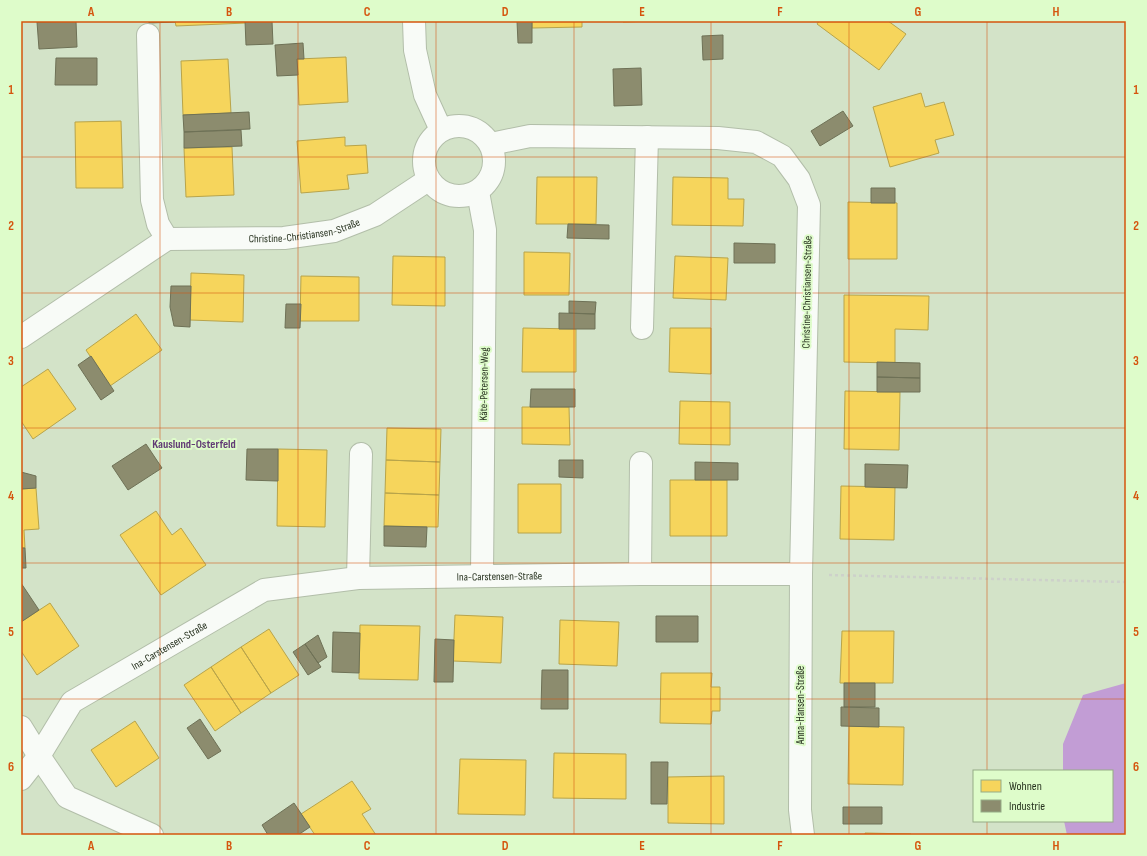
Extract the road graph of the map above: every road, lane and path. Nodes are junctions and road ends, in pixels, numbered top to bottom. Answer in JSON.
{"nodes":[{"id":1,"x":414,"y":21,"type":"edge"},
{"id":2,"x":148,"y":35,"type":"dead end"},
{"id":3,"x":441,"y":130,"type":"junction"},
{"id":4,"x":647,"y":137,"type":"junction"},
{"id":5,"x":491,"y":144,"type":"junction"},
{"id":6,"x":428,"y":180,"type":"junction"},
{"id":7,"x":478,"y":192,"type":"junction"},
{"id":8,"x":167,"y":240,"type":"junction"},
{"id":9,"x":642,"y":328,"type":"dead end"},
{"id":10,"x":21,"y":338,"type":"edge"},
{"id":11,"x":361,"y":454,"type":"dead end"},
{"id":12,"x":641,"y":463,"type":"dead end"},
{"id":13,"x":640,"y":574,"type":"junction"},
{"id":14,"x":801,"y":574,"type":"junction"},
{"id":15,"x":482,"y":576,"type":"junction"},
{"id":16,"x":358,"y":578,"type":"junction"},
{"id":17,"x":1126,"y":582,"type":"edge"},
{"id":18,"x":21,"y":727,"type":"edge"},
{"id":19,"x":39,"y":756,"type":"junction"},
{"id":20,"x":21,"y":779,"type":"edge"},
{"id":21,"x":152,"y":835,"type":"edge"},
{"id":22,"x":803,"y":835,"type":"edge"}],
"edges":[{"from":1,"to":3,"type":"street"},
{"from":2,"to":8,"type":"street"},
{"from":3,"to":5,"type":"street"},
{"from":3,"to":6,"type":"street"},
{"from":4,"to":5,"type":"street","name":"Christine-Christiansen-Straße"},
{"from":4,"to":9,"type":"street"},
{"from":4,"to":14,"type":"street","name":"Christine-Christiansen-Straße"},
{"from":5,"to":7,"type":"street"},
{"from":6,"to":7,"type":"street"},
{"from":6,"to":8,"type":"street","name":"Christine-Christiansen-Straße"},
{"from":7,"to":15,"type":"street","name":"Käte-Petersen-Weg"},
{"from":8,"to":10,"type":"street"},
{"from":11,"to":16,"type":"street"},
{"from":12,"to":13,"type":"street"},
{"from":13,"to":14,"type":"street","name":"Ina-Carstensen-Straße"},
{"from":13,"to":15,"type":"street","name":"Ina-Carstensen-Straße"},
{"from":14,"to":17,"type":"path"},
{"from":14,"to":22,"type":"street","name":"Anna-Hansen-Straße"},
{"from":15,"to":16,"type":"street","name":"Ina-Carstensen-Straße"},
{"from":16,"to":19,"type":"street","name":"Ina-Carstensen-Straße"},
{"from":18,"to":19,"type":"street"},
{"from":19,"to":20,"type":"street","name":"Ina-Carstensen-Straße"},
{"from":19,"to":21,"type":"street"}]}
